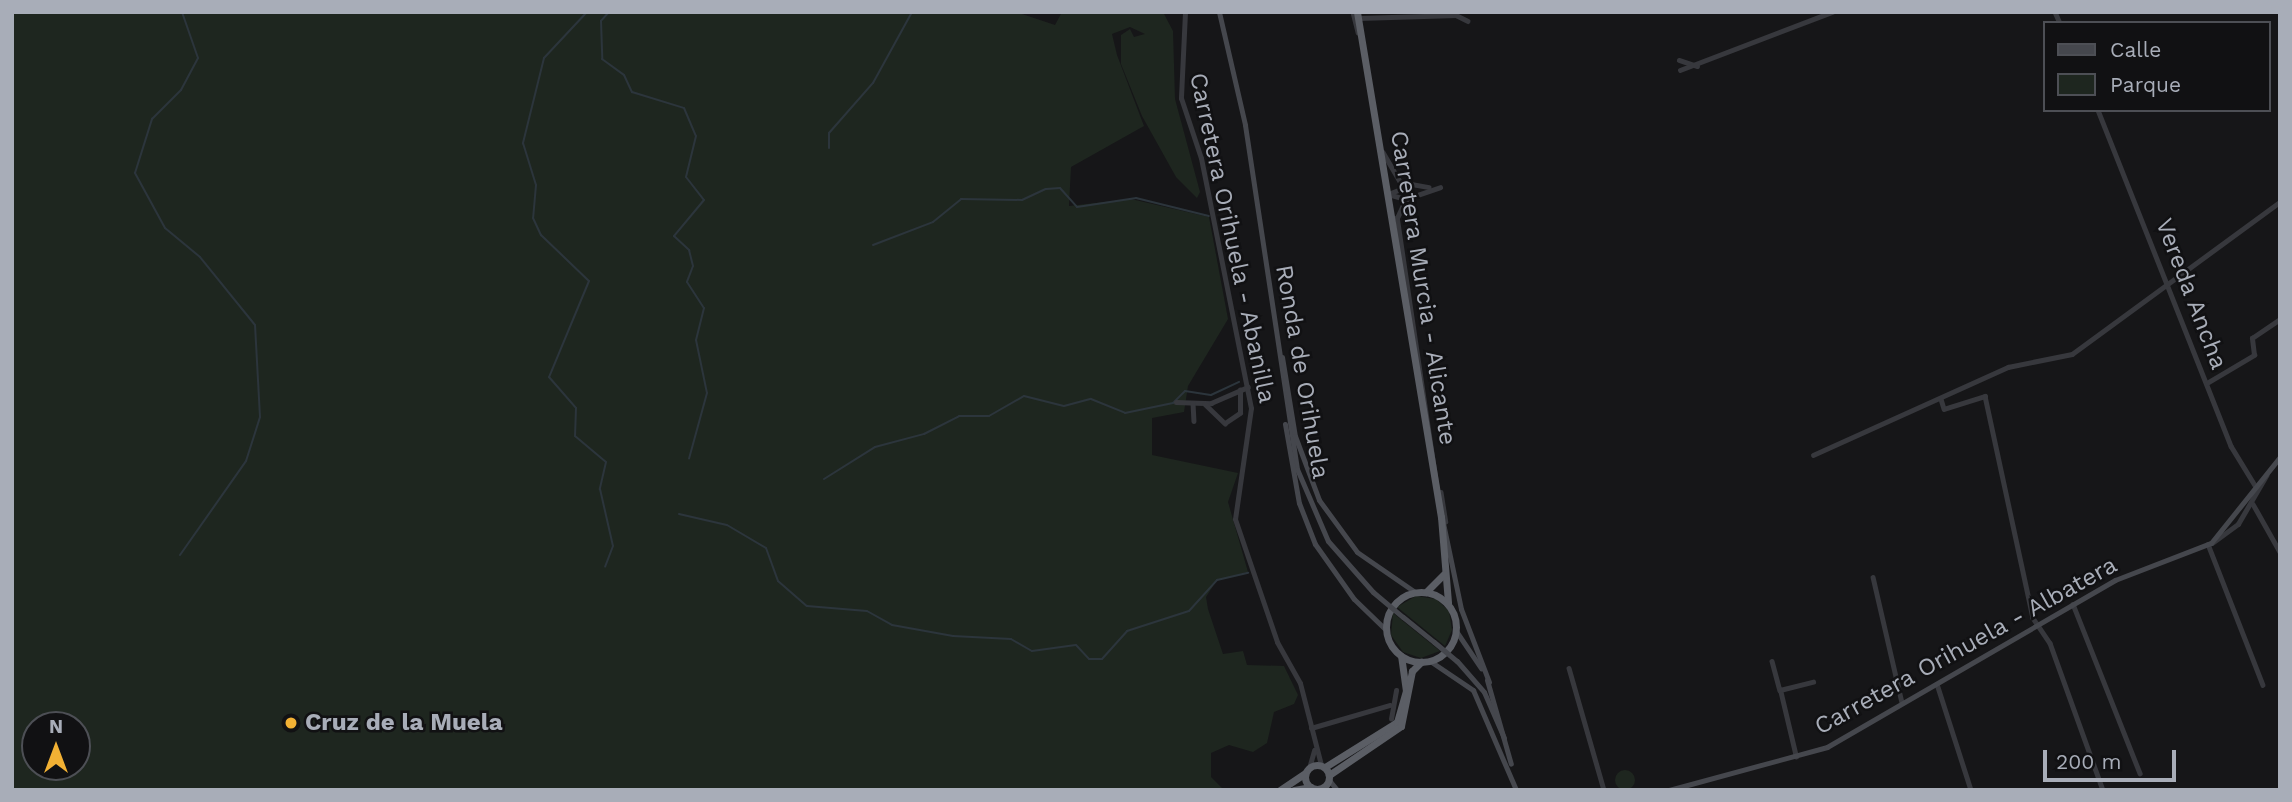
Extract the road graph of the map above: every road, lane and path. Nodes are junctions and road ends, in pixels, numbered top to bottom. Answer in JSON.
{"nodes":[{"id":1,"x":1185,"y":12,"type":"edge"},
{"id":2,"x":1219,"y":12,"type":"edge"},
{"id":3,"x":1832,"y":12,"type":"edge"},
{"id":4,"x":1356,"y":14,"type":"edge"},
{"id":5,"x":1468,"y":22,"type":"dead end"},
{"id":6,"x":1679,"y":60,"type":"dead end"},
{"id":7,"x":1701,"y":66,"type":"junction"},
{"id":8,"x":1680,"y":70,"type":"dead end"},
{"id":9,"x":2099,"y":112,"type":"edge"},
{"id":10,"x":1377,"y":132,"type":"junction"},
{"id":11,"x":1412,"y":187,"type":"junction"},
{"id":12,"x":1402,"y":188,"type":"junction"},
{"id":13,"x":1388,"y":194,"type":"junction"},
{"id":14,"x":1406,"y":199,"type":"junction"},
{"id":15,"x":2280,"y":202,"type":"edge"},
{"id":16,"x":2168,"y":285,"type":"junction"},
{"id":17,"x":1272,"y":305,"type":"junction"},
{"id":18,"x":2280,"y":318,"type":"edge"},
{"id":19,"x":1280,"y":365,"type":"junction"},
{"id":20,"x":2207,"y":383,"type":"junction"},
{"id":21,"x":1248,"y":387,"type":"junction"},
{"id":22,"x":1240,"y":390,"type":"junction"},
{"id":23,"x":1941,"y":399,"type":"junction"},
{"id":24,"x":1176,"y":402,"type":"dead end"},
{"id":25,"x":1193,"y":403,"type":"junction"},
{"id":26,"x":1204,"y":404,"type":"junction"},
{"id":27,"x":1194,"y":421,"type":"dead end"},
{"id":28,"x":1813,"y":455,"type":"dead end"},
{"id":29,"x":2280,"y":457,"type":"edge"},
{"id":30,"x":2268,"y":471,"type":"junction"},
{"id":31,"x":2256,"y":487,"type":"junction"},
{"id":32,"x":1439,"y":495,"type":"junction"},
{"id":33,"x":2253,"y":504,"type":"junction"},
{"id":34,"x":1443,"y":520,"type":"junction"},
{"id":35,"x":2210,"y":543,"type":"junction"},
{"id":36,"x":2280,"y":552,"type":"edge"},
{"id":37,"x":1446,"y":570,"type":"junction"},
{"id":38,"x":1872,"y":577,"type":"dead end"},
{"id":39,"x":1415,"y":592,"type":"junction"},
{"id":40,"x":1426,"y":592,"type":"junction"},
{"id":41,"x":1448,"y":603,"type":"junction"},
{"id":42,"x":2072,"y":604,"type":"junction"},
{"id":43,"x":2037,"y":625,"type":"junction"},
{"id":44,"x":1386,"y":630,"type":"junction"},
{"id":45,"x":1456,"y":631,"type":"junction"},
{"id":46,"x":1401,"y":655,"type":"junction"},
{"id":47,"x":1430,"y":661,"type":"junction"},
{"id":48,"x":1772,"y":661,"type":"dead end"},
{"id":49,"x":1421,"y":662,"type":"junction"},
{"id":50,"x":1569,"y":668,"type":"dead end"},
{"id":51,"x":1489,"y":682,"type":"junction"},
{"id":52,"x":1813,"y":682,"type":"dead end"},
{"id":53,"x":1937,"y":684,"type":"junction"},
{"id":54,"x":2263,"y":685,"type":"dead end"},
{"id":55,"x":1396,"y":690,"type":"dead end"},
{"id":56,"x":1780,"y":690,"type":"junction"},
{"id":57,"x":1902,"y":703,"type":"junction"},
{"id":58,"x":1390,"y":705,"type":"junction"},
{"id":59,"x":1391,"y":719,"type":"dead end"},
{"id":60,"x":1310,"y":728,"type":"junction"},
{"id":61,"x":1314,"y":747,"type":"junction"},
{"id":62,"x":1796,"y":757,"type":"junction"},
{"id":63,"x":1511,"y":764,"type":"junction"},
{"id":64,"x":1323,"y":766,"type":"junction"},
{"id":65,"x":1307,"y":770,"type":"junction"},
{"id":66,"x":2140,"y":773,"type":"dead end"},
{"id":67,"x":1329,"y":778,"type":"junction"},
{"id":68,"x":1314,"y":789,"type":"edge"},
{"id":69,"x":1280,"y":790,"type":"edge"},
{"id":70,"x":1294,"y":790,"type":"edge"},
{"id":71,"x":1338,"y":790,"type":"edge"},
{"id":72,"x":1517,"y":790,"type":"edge"},
{"id":73,"x":1604,"y":790,"type":"edge"},
{"id":74,"x":1669,"y":790,"type":"edge"},
{"id":75,"x":1971,"y":790,"type":"edge"},
{"id":76,"x":2103,"y":790,"type":"edge"}],
"edges":[{"from":1,"to":21,"type":"street","name":"Carretera Orihuela - Abanilla"},
{"from":2,"to":17,"type":"main road","name":"Ronda de Orihuela"},
{"from":3,"to":7,"type":"street"},
{"from":4,"to":5,"type":"street"},
{"from":4,"to":10,"type":"highway","name":"Carretera Murcia - Alicante"},
{"from":6,"to":7,"type":"street"},
{"from":7,"to":8,"type":"street"},
{"from":9,"to":16,"type":"street","name":"Vereda Ancha"},
{"from":10,"to":11,"type":"street"},
{"from":10,"to":13,"type":"highway","name":"Carretera Murcia - Alicante"},
{"from":11,"to":12,"type":"street"},
{"from":11,"to":14,"type":"street"},
{"from":12,"to":13,"type":"street"},
{"from":12,"to":14,"type":"street"},
{"from":13,"to":14,"type":"street"},
{"from":13,"to":32,"type":"highway","name":"Carretera Murcia - Alicante"},
{"from":14,"to":32,"type":"street"},
{"from":15,"to":16,"type":"street"},
{"from":16,"to":20,"type":"street","name":"Vereda Ancha"},
{"from":16,"to":23,"type":"street"},
{"from":17,"to":19,"type":"main road","name":"Ronda de Orihuela"},
{"from":17,"to":39,"type":"main road"},
{"from":18,"to":20,"type":"street"},
{"from":19,"to":44,"type":"main road"},
{"from":19,"to":63,"type":"main road","name":"Ronda de Orihuela","bridge":true},
{"from":20,"to":31,"type":"street","name":"Vereda Ancha"},
{"from":21,"to":22,"type":"street"},
{"from":21,"to":60,"type":"street","name":"Carretera Orihuela - Abanilla"},
{"from":22,"to":26,"type":"street"},
{"from":22,"to":26,"type":"street"},
{"from":23,"to":28,"type":"street"},
{"from":23,"to":43,"type":"street"},
{"from":24,"to":25,"type":"street"},
{"from":25,"to":26,"type":"street"},
{"from":25,"to":27,"type":"street"},
{"from":29,"to":30,"type":"main road","name":"Carretera Orihuela - Albatera"},
{"from":30,"to":31,"type":"main road","name":"Carretera Orihuela - Albatera"},
{"from":30,"to":33,"type":"street"},
{"from":31,"to":35,"type":"main road","name":"Carretera Orihuela - Albatera"},
{"from":32,"to":34,"type":"highway","name":"Carretera Murcia - Alicante"},
{"from":33,"to":35,"type":"street"},
{"from":33,"to":36,"type":"street"},
{"from":34,"to":37,"type":"highway","name":"Carretera Murcia - Alicante"},
{"from":34,"to":51,"type":"main road"},
{"from":35,"to":42,"type":"main road","name":"Carretera Orihuela - Albatera"},
{"from":35,"to":54,"type":"street"},
{"from":37,"to":40,"type":"highway"},
{"from":37,"to":41,"type":"highway","name":"Carretera Murcia - Alicante"},
{"from":38,"to":57,"type":"street"},
{"from":39,"to":40,"type":"highway"},
{"from":39,"to":44,"type":"highway"},
{"from":40,"to":41,"type":"highway"},
{"from":41,"to":45,"type":"highway"},
{"from":42,"to":43,"type":"main road","name":"Carretera Orihuela - Albatera"},
{"from":42,"to":66,"type":"street"},
{"from":43,"to":53,"type":"main road","name":"Carretera Orihuela - Albatera"},
{"from":43,"to":76,"type":"street"},
{"from":44,"to":46,"type":"highway"},
{"from":45,"to":47,"type":"highway"},
{"from":45,"to":51,"type":"main road"},
{"from":46,"to":49,"type":"highway"},
{"from":46,"to":64,"type":"highway"},
{"from":47,"to":49,"type":"highway"},
{"from":47,"to":72,"type":"main road"},
{"from":48,"to":56,"type":"street"},
{"from":49,"to":67,"type":"highway"},
{"from":50,"to":73,"type":"street"},
{"from":51,"to":63,"type":"main road"},
{"from":52,"to":56,"type":"street"},
{"from":53,"to":57,"type":"main road","name":"Carretera Orihuela - Albatera"},
{"from":53,"to":75,"type":"street"},
{"from":55,"to":58,"type":"street"},
{"from":56,"to":62,"type":"street"},
{"from":57,"to":62,"type":"main road","name":"Carretera Orihuela - Albatera"},
{"from":58,"to":59,"type":"street"},
{"from":58,"to":60,"type":"street"},
{"from":60,"to":61,"type":"street","name":"Carretera Orihuela - Abanilla"},
{"from":61,"to":64,"type":"street","name":"Carretera Orihuela - Abanilla"},
{"from":61,"to":65,"type":"street","name":"Carretera Orihuela - Abanilla"},
{"from":62,"to":74,"type":"main road","name":"Carretera Orihuela - Albatera"},
{"from":63,"to":72,"type":"main road","name":"Ronda de Orihuela"},
{"from":64,"to":65,"type":"highway"},
{"from":64,"to":67,"type":"highway"},
{"from":65,"to":68,"type":"highway"},
{"from":65,"to":69,"type":"highway"},
{"from":67,"to":68,"type":"highway"},
{"from":67,"to":71,"type":"main road"},
{"from":68,"to":70,"type":"highway"}]}
